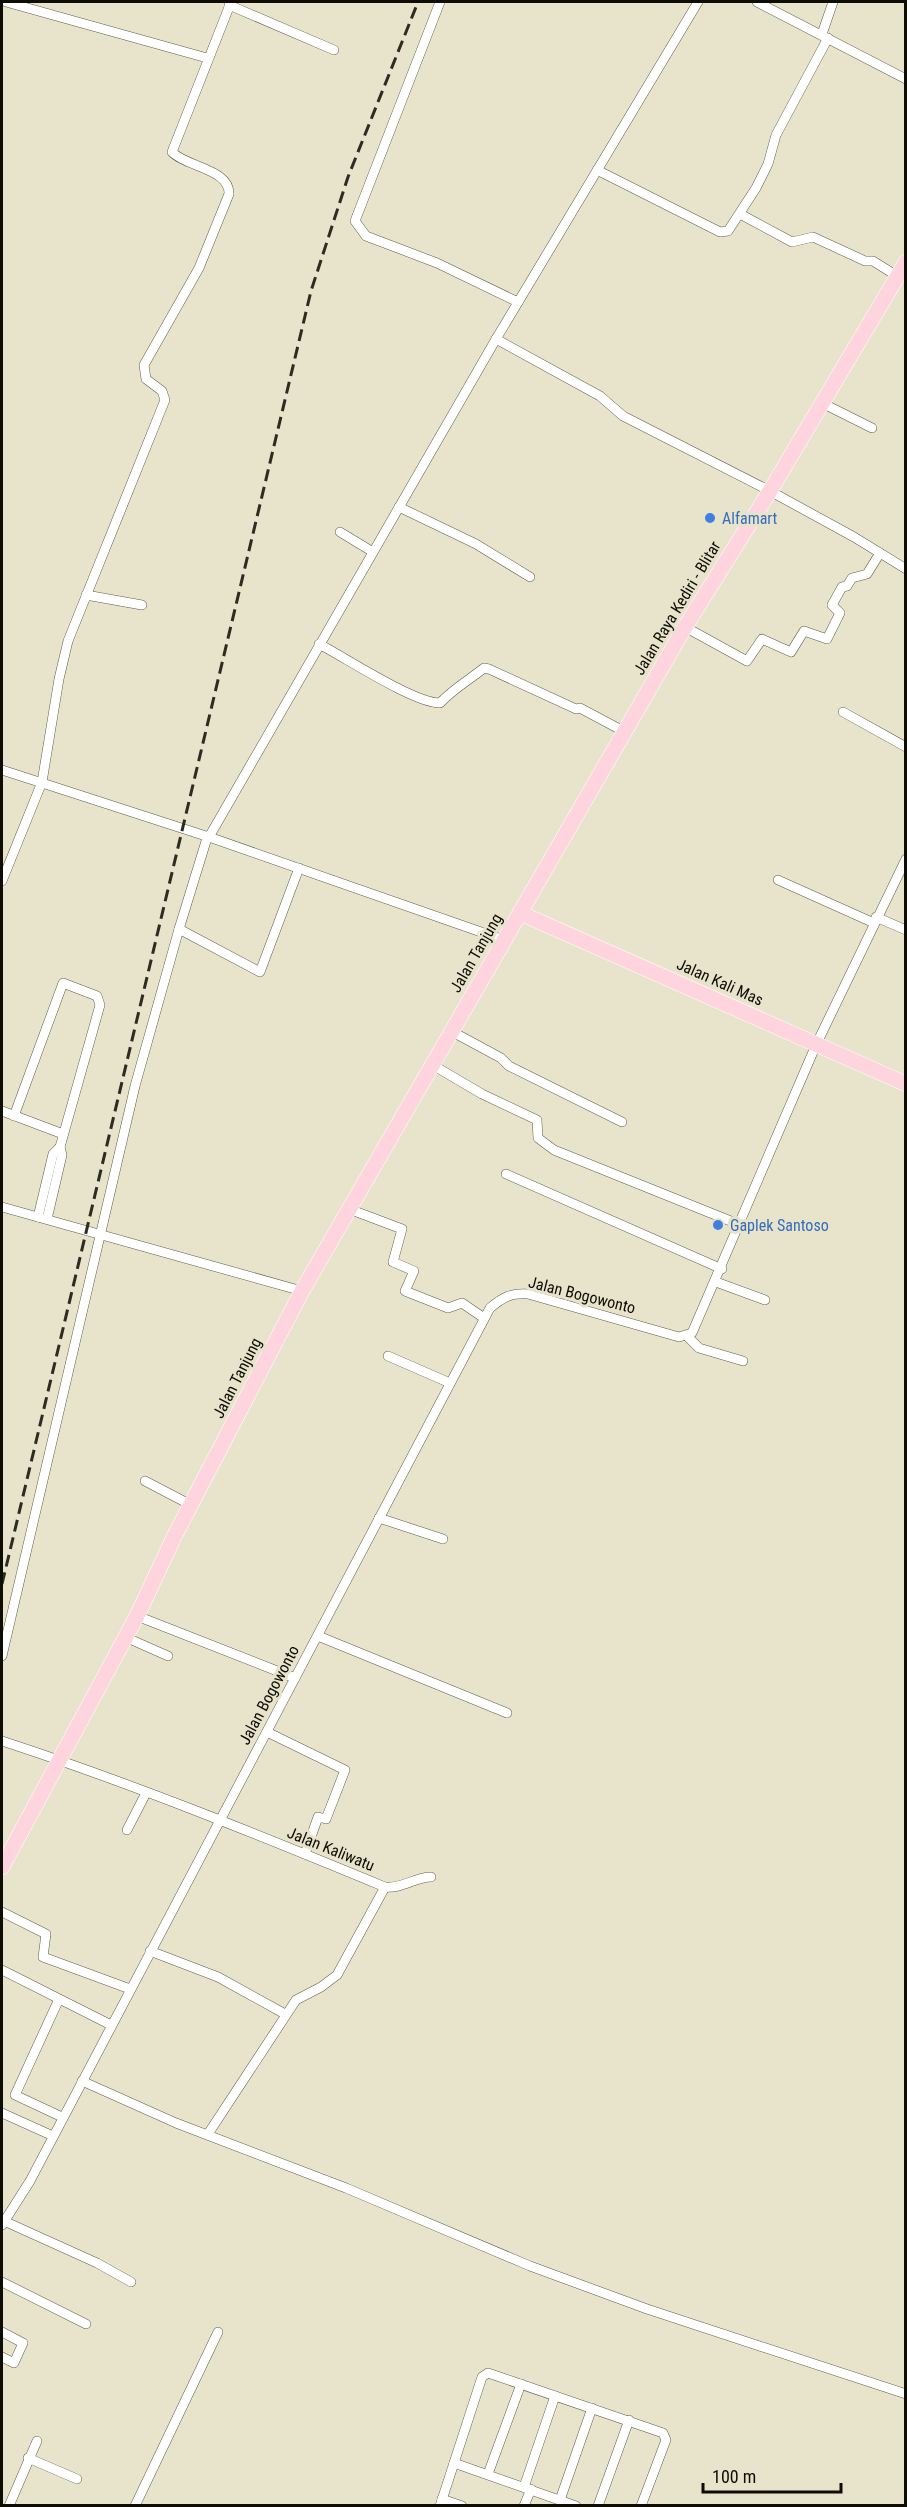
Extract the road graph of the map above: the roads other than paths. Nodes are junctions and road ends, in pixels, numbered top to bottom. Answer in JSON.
{"nodes":[{"id":1,"x":6,"y":2,"type":"edge"},
{"id":2,"x":440,"y":2,"type":"edge"},
{"id":3,"x":698,"y":2,"type":"edge"},
{"id":4,"x":757,"y":2,"type":"edge"},
{"id":5,"x":833,"y":2,"type":"edge"},
{"id":6,"x":230,"y":3,"type":"edge"},
{"id":7,"x":39,"y":6,"type":"edge"},
{"id":8,"x":825,"y":36,"type":"junction"},
{"id":9,"x":334,"y":51,"type":"dead end"},
{"id":10,"x":207,"y":58,"type":"junction"},
{"id":11,"x":906,"y":79,"type":"edge"},
{"id":12,"x":597,"y":170,"type":"junction"},
{"id":13,"x":740,"y":214,"type":"junction"},
{"id":14,"x":906,"y":262,"type":"edge"},
{"id":15,"x":897,"y":276,"type":"junction"},
{"id":16,"x":518,"y":302,"type":"junction"},
{"id":17,"x":496,"y":339,"type":"junction"},
{"id":18,"x":822,"y":403,"type":"junction"},
{"id":19,"x":872,"y":428,"type":"dead end"},
{"id":20,"x":770,"y":491,"type":"junction"},
{"id":21,"x":399,"y":507,"type":"junction"},
{"id":22,"x":340,"y":532,"type":"dead end"},
{"id":23,"x":373,"y":552,"type":"junction"},
{"id":24,"x":880,"y":553,"type":"junction"},
{"id":25,"x":906,"y":569,"type":"edge"},
{"id":26,"x":530,"y":577,"type":"dead end"},
{"id":27,"x":86,"y":595,"type":"junction"},
{"id":28,"x":142,"y":605,"type":"dead end"},
{"id":29,"x":685,"y":627,"type":"junction"},
{"id":30,"x":320,"y":644,"type":"junction"},
{"id":31,"x":843,"y":712,"type":"dead end"},
{"id":32,"x":625,"y":732,"type":"junction"},
{"id":33,"x":906,"y":747,"type":"edge"},
{"id":34,"x":2,"y":770,"type":"edge"},
{"id":35,"x":42,"y":783,"type":"junction"},
{"id":36,"x":208,"y":837,"type":"junction"},
{"id":37,"x":906,"y":860,"type":"edge"},
{"id":38,"x":298,"y":868,"type":"junction"},
{"id":39,"x":778,"y":880,"type":"dead end"},
{"id":40,"x":2,"y":881,"type":"edge"},
{"id":41,"x":520,"y":913,"type":"junction"},
{"id":42,"x":875,"y":920,"type":"junction"},
{"id":43,"x":178,"y":929,"type":"junction"},
{"id":44,"x":906,"y":930,"type":"edge"},
{"id":45,"x":504,"y":940,"type":"junction"},
{"id":46,"x":451,"y":1031,"type":"junction"},
{"id":47,"x":816,"y":1045,"type":"junction"},
{"id":48,"x":431,"y":1064,"type":"junction"},
{"id":49,"x":906,"y":1084,"type":"edge"},
{"id":50,"x":2,"y":1111,"type":"edge"},
{"id":51,"x":14,"y":1116,"type":"junction"},
{"id":52,"x":622,"y":1122,"type":"dead end"},
{"id":53,"x":63,"y":1134,"type":"junction"},
{"id":54,"x":506,"y":1174,"type":"dead end"},
{"id":55,"x":2,"y":1207,"type":"edge"},
{"id":56,"x":349,"y":1209,"type":"junction"},
{"id":57,"x":42,"y":1218,"type":"junction"},
{"id":58,"x":738,"y":1224,"type":"junction"},
{"id":59,"x":101,"y":1233,"type":"junction"},
{"id":60,"x":722,"y":1269,"type":"junction"},
{"id":61,"x":716,"y":1282,"type":"junction"},
{"id":62,"x":302,"y":1291,"type":"junction"},
{"id":63,"x":765,"y":1300,"type":"dead end"},
{"id":64,"x":484,"y":1318,"type":"junction"},
{"id":65,"x":687,"y":1336,"type":"junction"},
{"id":66,"x":388,"y":1356,"type":"dead end"},
{"id":67,"x":743,"y":1361,"type":"dead end"},
{"id":68,"x":450,"y":1383,"type":"junction"},
{"id":69,"x":145,"y":1481,"type":"dead end"},
{"id":70,"x":191,"y":1504,"type":"junction"},
{"id":71,"x":379,"y":1518,"type":"junction"},
{"id":72,"x":442,"y":1539,"type":"dead end"},
{"id":73,"x":137,"y":1616,"type":"junction"},
{"id":74,"x":318,"y":1636,"type":"junction"},
{"id":75,"x":125,"y":1638,"type":"junction"},
{"id":76,"x":2,"y":1656,"type":"edge"},
{"id":77,"x":168,"y":1656,"type":"dead end"},
{"id":78,"x":295,"y":1678,"type":"junction"},
{"id":79,"x":507,"y":1713,"type":"dead end"},
{"id":80,"x":267,"y":1732,"type":"junction"},
{"id":81,"x":2,"y":1741,"type":"edge"},
{"id":82,"x":58,"y":1760,"type":"junction"},
{"id":83,"x":146,"y":1793,"type":"junction"},
{"id":84,"x":220,"y":1821,"type":"junction"},
{"id":85,"x":127,"y":1830,"type":"dead end"},
{"id":86,"x":305,"y":1854,"type":"junction"},
{"id":87,"x":2,"y":1867,"type":"edge"},
{"id":88,"x":432,"y":1877,"type":"dead end"},
{"id":89,"x":385,"y":1887,"type":"junction"},
{"id":90,"x":2,"y":1912,"type":"edge"},
{"id":91,"x":150,"y":1951,"type":"junction"},
{"id":92,"x":2,"y":1970,"type":"edge"},
{"id":93,"x":130,"y":1989,"type":"junction"},
{"id":94,"x":58,"y":1999,"type":"junction"},
{"id":95,"x":285,"y":2014,"type":"junction"},
{"id":96,"x":111,"y":2025,"type":"junction"},
{"id":97,"x":82,"y":2081,"type":"junction"},
{"id":98,"x":2,"y":2113,"type":"edge"},
{"id":99,"x":62,"y":2117,"type":"junction"},
{"id":100,"x":208,"y":2134,"type":"junction"},
{"id":101,"x":53,"y":2136,"type":"junction"},
{"id":102,"x":3,"y":2223,"type":"edge"},
{"id":103,"x":2,"y":2282,"type":"edge"},
{"id":104,"x":130,"y":2282,"type":"dead end"},
{"id":105,"x":86,"y":2324,"type":"dead end"},
{"id":106,"x":2,"y":2331,"type":"edge"},
{"id":107,"x":218,"y":2332,"type":"dead end"},
{"id":108,"x":2,"y":2357,"type":"edge"},
{"id":109,"x":521,"y":2384,"type":"junction"},
{"id":110,"x":906,"y":2394,"type":"edge"},
{"id":111,"x":555,"y":2396,"type":"junction"},
{"id":112,"x":592,"y":2408,"type":"junction"},
{"id":113,"x":629,"y":2420,"type":"junction"},
{"id":114,"x":37,"y":2440,"type":"dead end"},
{"id":115,"x":28,"y":2458,"type":"junction"},
{"id":116,"x":454,"y":2463,"type":"junction"},
{"id":117,"x":488,"y":2474,"type":"junction"},
{"id":118,"x":77,"y":2478,"type":"dead end"},
{"id":119,"x":528,"y":2488,"type":"junction"},
{"id":120,"x":560,"y":2500,"type":"junction"},
{"id":121,"x":441,"y":2502,"type":"edge"},
{"id":122,"x":9,"y":2505,"type":"edge"},
{"id":123,"x":135,"y":2505,"type":"edge"},
{"id":124,"x":462,"y":2505,"type":"edge"},
{"id":125,"x":524,"y":2505,"type":"edge"},
{"id":126,"x":576,"y":2505,"type":"edge"},
{"id":127,"x":598,"y":2505,"type":"edge"},
{"id":128,"x":641,"y":2505,"type":"edge"}],
"edges":[{"from":1,"to":7,"type":"street"},
{"from":2,"to":16,"type":"street"},
{"from":3,"to":12,"type":"street"},
{"from":4,"to":8,"type":"street"},
{"from":5,"to":8,"type":"street"},
{"from":6,"to":9,"type":"street"},
{"from":6,"to":10,"type":"street"},
{"from":7,"to":10,"type":"street"},
{"from":8,"to":11,"type":"street"},
{"from":8,"to":13,"type":"street"},
{"from":10,"to":27,"type":"street"},
{"from":12,"to":13,"type":"street"},
{"from":12,"to":16,"type":"street"},
{"from":13,"to":15,"type":"street"},
{"from":14,"to":15,"type":"main road","name":"Jalan Raya Kediri - Blitar"},
{"from":15,"to":18,"type":"main road","name":"Jalan Raya Kediri - Blitar"},
{"from":16,"to":17,"type":"street"},
{"from":17,"to":20,"type":"street"},
{"from":17,"to":21,"type":"street"},
{"from":18,"to":19,"type":"street"},
{"from":18,"to":20,"type":"main road","name":"Jalan Raya Kediri - Blitar"},
{"from":20,"to":24,"type":"street"},
{"from":20,"to":29,"type":"main road","name":"Jalan Raya Kediri - Blitar"},
{"from":21,"to":23,"type":"street"},
{"from":21,"to":26,"type":"street"},
{"from":22,"to":23,"type":"street"},
{"from":23,"to":30,"type":"street"},
{"from":24,"to":25,"type":"street"},
{"from":24,"to":29,"type":"street"},
{"from":27,"to":28,"type":"street"},
{"from":27,"to":35,"type":"street"},
{"from":29,"to":32,"type":"main road","name":"Jalan Raya Kediri - Blitar"},
{"from":30,"to":32,"type":"street"},
{"from":30,"to":36,"type":"street"},
{"from":31,"to":33,"type":"street"},
{"from":32,"to":41,"type":"main road","name":"Jalan Raya Kediri - Blitar"},
{"from":34,"to":35,"type":"street"},
{"from":35,"to":36,"type":"street"},
{"from":35,"to":40,"type":"street"},
{"from":36,"to":38,"type":"street"},
{"from":36,"to":43,"type":"street"},
{"from":37,"to":42,"type":"street"},
{"from":38,"to":43,"type":"street"},
{"from":38,"to":45,"type":"street"},
{"from":39,"to":42,"type":"street"},
{"from":41,"to":45,"type":"main road","name":"Jalan Tanjung"},
{"from":41,"to":47,"type":"main road","name":"Jalan Kali Mas"},
{"from":42,"to":44,"type":"street"},
{"from":42,"to":47,"type":"street"},
{"from":43,"to":59,"type":"street"},
{"from":45,"to":46,"type":"main road","name":"Jalan Tanjung"},
{"from":46,"to":48,"type":"main road","name":"Jalan Tanjung"},
{"from":46,"to":52,"type":"street"},
{"from":47,"to":49,"type":"main road","name":"Jalan Kali Mas"},
{"from":47,"to":58,"type":"street"},
{"from":48,"to":56,"type":"main road","name":"Jalan Tanjung"},
{"from":48,"to":58,"type":"street"},
{"from":50,"to":51,"type":"street"},
{"from":51,"to":53,"type":"street"},
{"from":51,"to":53,"type":"street"},
{"from":53,"to":57,"type":"street"},
{"from":54,"to":60,"type":"street"},
{"from":55,"to":57,"type":"street"},
{"from":56,"to":62,"type":"main road","name":"Jalan Tanjung"},
{"from":56,"to":64,"type":"street"},
{"from":57,"to":59,"type":"street"},
{"from":58,"to":60,"type":"street"},
{"from":59,"to":62,"type":"street"},
{"from":59,"to":76,"type":"street"},
{"from":60,"to":61,"type":"street"},
{"from":61,"to":63,"type":"street"},
{"from":61,"to":65,"type":"street"},
{"from":62,"to":70,"type":"main road","name":"Jalan Tanjung"},
{"from":64,"to":65,"type":"street","name":"Jalan Bogowonto"},
{"from":64,"to":68,"type":"street","name":"Jalan Bogowonto"},
{"from":65,"to":67,"type":"street"},
{"from":66,"to":68,"type":"street"},
{"from":68,"to":71,"type":"street","name":"Jalan Bogowonto"},
{"from":69,"to":70,"type":"street"},
{"from":70,"to":73,"type":"main road","name":"Jalan Tanjung"},
{"from":71,"to":72,"type":"street"},
{"from":71,"to":74,"type":"street","name":"Jalan Bogowonto"},
{"from":73,"to":75,"type":"main road","name":"Jalan Tanjung"},
{"from":73,"to":78,"type":"street"},
{"from":74,"to":78,"type":"street","name":"Jalan Bogowonto"},
{"from":74,"to":79,"type":"street"},
{"from":75,"to":77,"type":"street"},
{"from":75,"to":82,"type":"main road","name":"Jalan Tanjung"},
{"from":78,"to":80,"type":"street","name":"Jalan Bogowonto"},
{"from":80,"to":84,"type":"street","name":"Jalan Bogowonto"},
{"from":80,"to":86,"type":"street"},
{"from":81,"to":82,"type":"street"},
{"from":82,"to":83,"type":"street"},
{"from":82,"to":87,"type":"main road","name":"Jalan Tanjung"},
{"from":83,"to":84,"type":"street"},
{"from":83,"to":85,"type":"street"},
{"from":84,"to":86,"type":"street","name":"Jalan Kaliwatu"},
{"from":84,"to":91,"type":"street","name":"Jalan Bogowonto"},
{"from":86,"to":89,"type":"street","name":"Jalan Kaliwatu"},
{"from":88,"to":89,"type":"street","name":"Jalan Kaliwatu"},
{"from":89,"to":95,"type":"street"},
{"from":90,"to":93,"type":"street"},
{"from":91,"to":93,"type":"street","name":"Jalan Bogowonto"},
{"from":91,"to":95,"type":"street"},
{"from":92,"to":94,"type":"street"},
{"from":93,"to":96,"type":"street","name":"Jalan Bogowonto"},
{"from":94,"to":96,"type":"street"},
{"from":94,"to":99,"type":"street"},
{"from":95,"to":100,"type":"street"},
{"from":96,"to":97,"type":"street","name":"Jalan Bogowonto"},
{"from":97,"to":99,"type":"street","name":"Jalan Bogowonto"},
{"from":97,"to":100,"type":"street"},
{"from":98,"to":101,"type":"street"},
{"from":99,"to":101,"type":"street","name":"Jalan Bogowonto"},
{"from":100,"to":110,"type":"street"},
{"from":101,"to":102,"type":"street","name":"Jalan Bogowonto"},
{"from":102,"to":104,"type":"street"},
{"from":103,"to":105,"type":"street"},
{"from":106,"to":108,"type":"street"},
{"from":107,"to":123,"type":"street"},
{"from":109,"to":111,"type":"street"},
{"from":109,"to":116,"type":"street"},
{"from":109,"to":117,"type":"street"},
{"from":111,"to":112,"type":"street"},
{"from":111,"to":119,"type":"street"},
{"from":112,"to":113,"type":"street"},
{"from":112,"to":120,"type":"street"},
{"from":113,"to":127,"type":"street"},
{"from":113,"to":128,"type":"street"},
{"from":114,"to":115,"type":"street"},
{"from":115,"to":118,"type":"street"},
{"from":115,"to":122,"type":"street"},
{"from":116,"to":117,"type":"street"},
{"from":116,"to":121,"type":"street"},
{"from":117,"to":119,"type":"street"},
{"from":119,"to":120,"type":"street"},
{"from":119,"to":125,"type":"street"},
{"from":120,"to":126,"type":"street"},
{"from":121,"to":124,"type":"street"}]}
